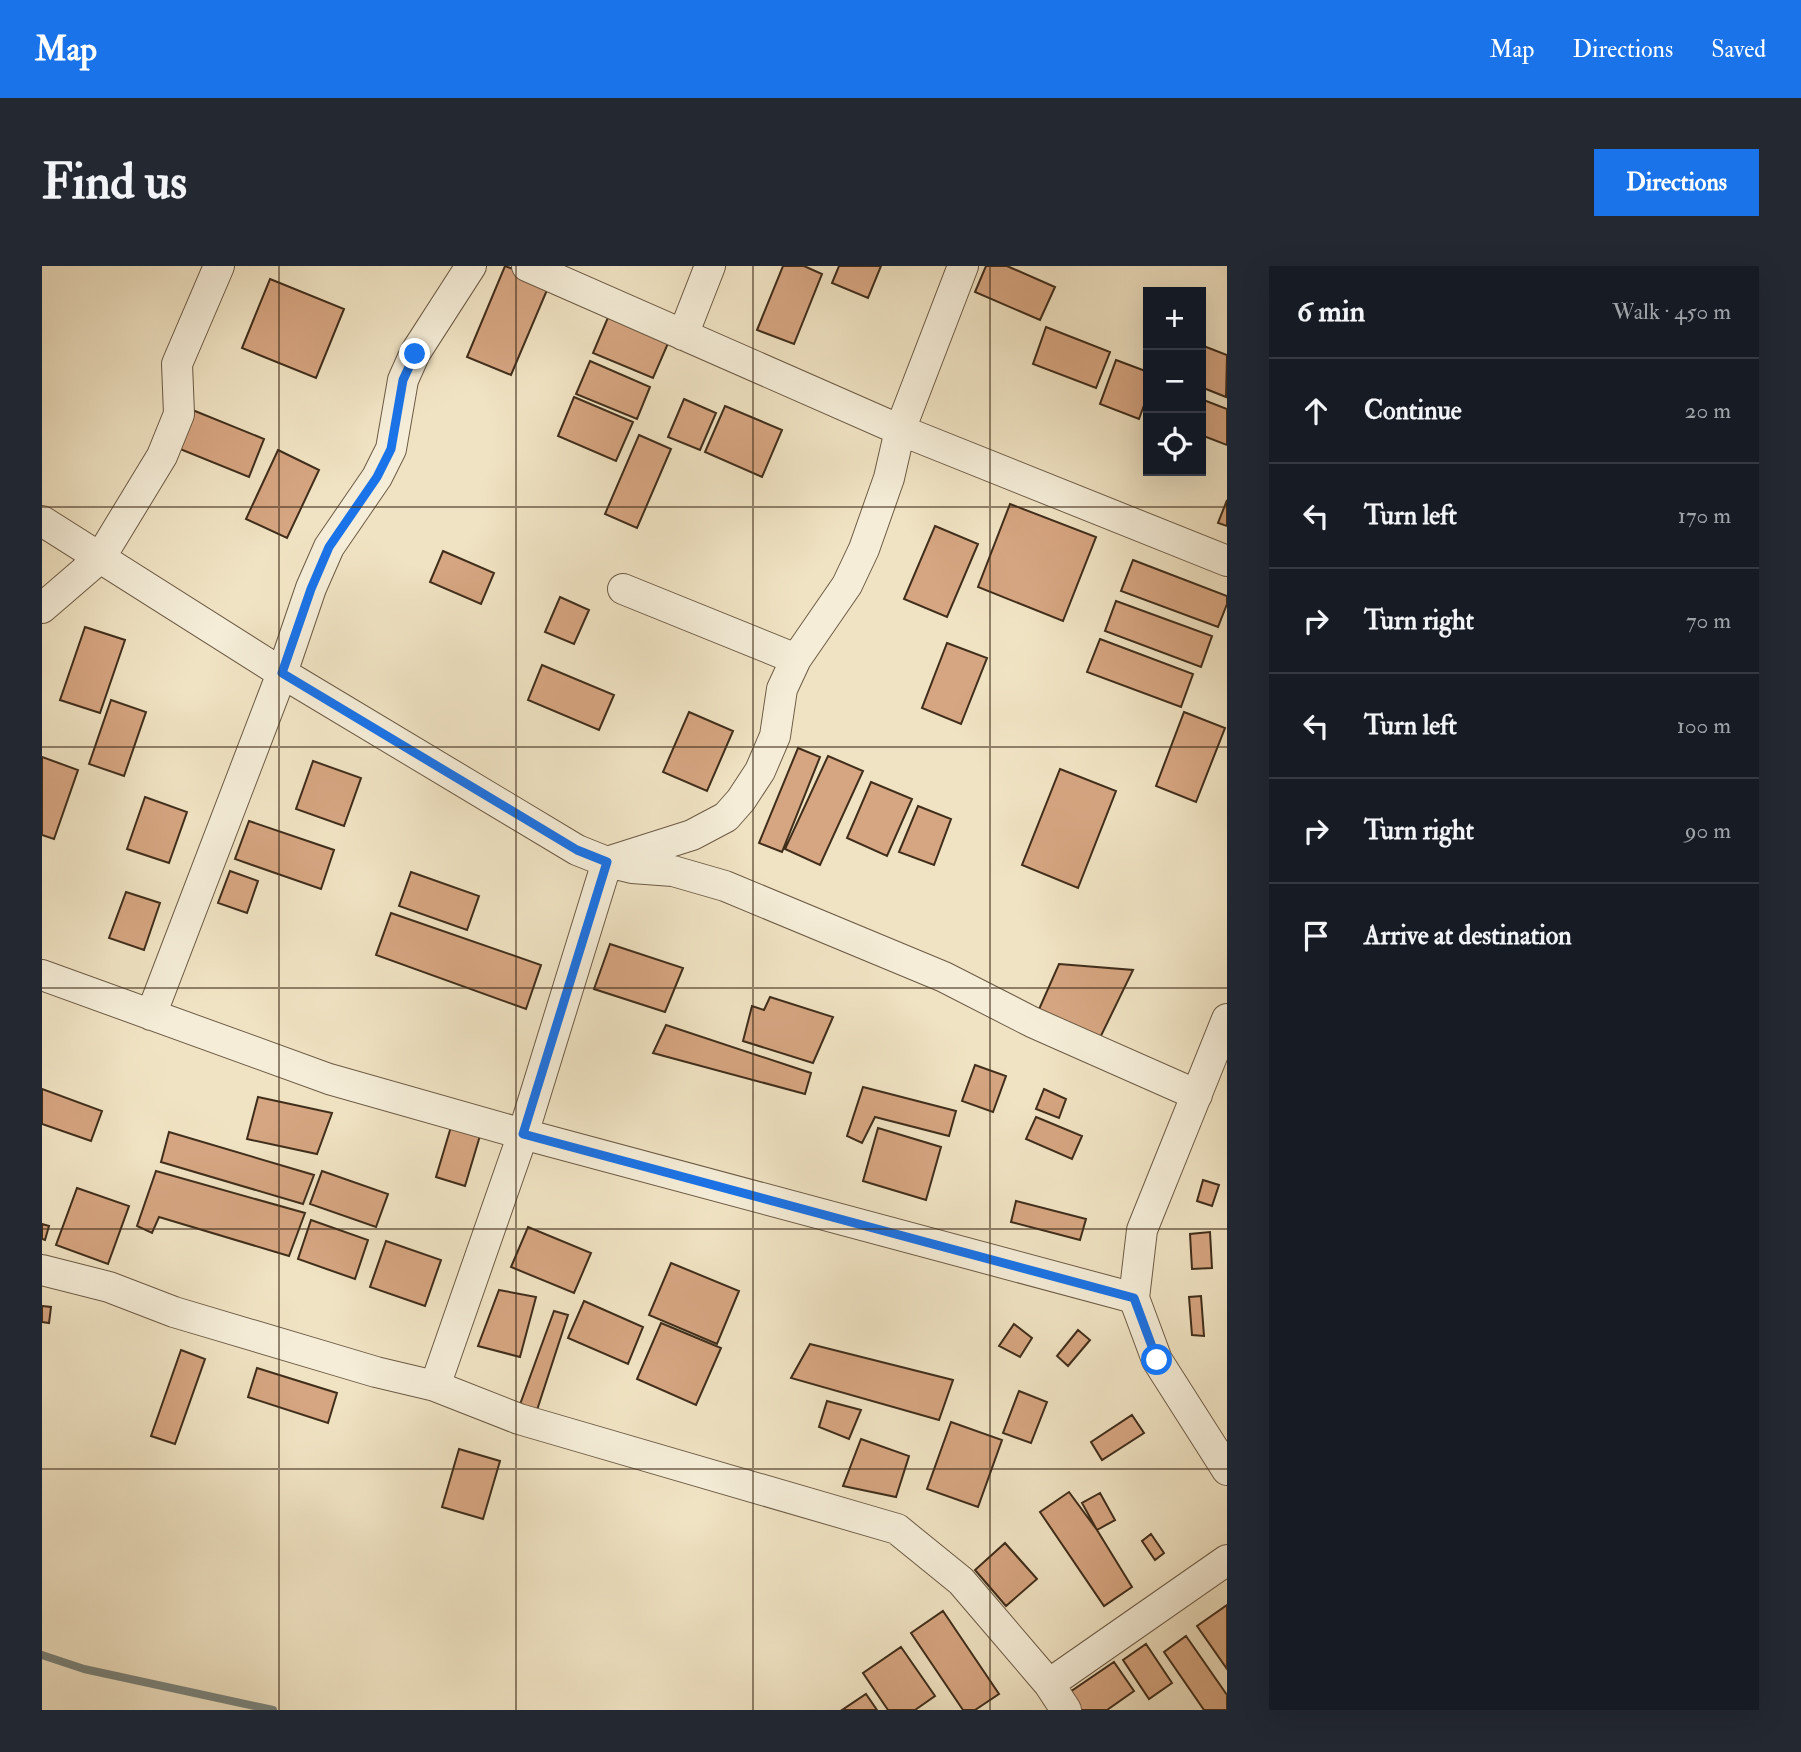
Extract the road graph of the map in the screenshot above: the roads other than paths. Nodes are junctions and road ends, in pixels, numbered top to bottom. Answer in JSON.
{"nodes":[{"id":1,"x":219,"y":266,"type":"edge"},
{"id":2,"x":471,"y":266,"type":"edge"},
{"id":3,"x":527,"y":266,"type":"edge"},
{"id":4,"x":710,"y":266,"type":"edge"},
{"id":5,"x":962,"y":266,"type":"edge"},
{"id":6,"x":683,"y":335,"type":"junction"},
{"id":7,"x":900,"y":430,"type":"junction"},
{"id":8,"x":42,"y":522,"type":"edge"},
{"id":9,"x":100,"y":558,"type":"junction"},
{"id":10,"x":1227,"y":561,"type":"edge"},
{"id":11,"x":623,"y":589,"type":"dead end"},
{"id":12,"x":42,"y":608,"type":"edge"},
{"id":13,"x":796,"y":659,"type":"junction"},
{"id":14,"x":282,"y":673,"type":"junction"},
{"id":15,"x":607,"y":862,"type":"junction"},
{"id":16,"x":42,"y":975,"type":"edge"},
{"id":17,"x":151,"y":1015,"type":"junction"},
{"id":18,"x":1227,"y":1019,"type":"edge"},
{"id":19,"x":1197,"y":1095,"type":"junction"},
{"id":20,"x":523,"y":1134,"type":"junction"},
{"id":21,"x":42,"y":1270,"type":"edge"},
{"id":22,"x":1134,"y":1298,"type":"junction"},
{"id":23,"x":435,"y":1387,"type":"junction"},
{"id":24,"x":1227,"y":1471,"type":"edge"},
{"id":25,"x":1227,"y":1560,"type":"edge"},
{"id":26,"x":1049,"y":1684,"type":"junction"},
{"id":27,"x":1066,"y":1710,"type":"edge"}],
"edges":[{"from":1,"to":9,"type":"street"},
{"from":2,"to":14,"type":"street"},
{"from":3,"to":6,"type":"street"},
{"from":4,"to":6,"type":"street"},
{"from":5,"to":7,"type":"street"},
{"from":6,"to":7,"type":"street"},
{"from":7,"to":10,"type":"street"},
{"from":7,"to":13,"type":"street"},
{"from":8,"to":9,"type":"street"},
{"from":9,"to":12,"type":"street"},
{"from":9,"to":14,"type":"street"},
{"from":11,"to":13,"type":"street"},
{"from":13,"to":15,"type":"street"},
{"from":14,"to":15,"type":"street"},
{"from":14,"to":17,"type":"street"},
{"from":15,"to":19,"type":"street"},
{"from":15,"to":20,"type":"street"},
{"from":16,"to":17,"type":"street"},
{"from":17,"to":20,"type":"street"},
{"from":18,"to":19,"type":"street"},
{"from":19,"to":22,"type":"street"},
{"from":20,"to":22,"type":"street"},
{"from":20,"to":23,"type":"street"},
{"from":21,"to":23,"type":"street"},
{"from":22,"to":24,"type":"street"},
{"from":23,"to":26,"type":"street"},
{"from":25,"to":26,"type":"street"},
{"from":26,"to":27,"type":"street"}]}
